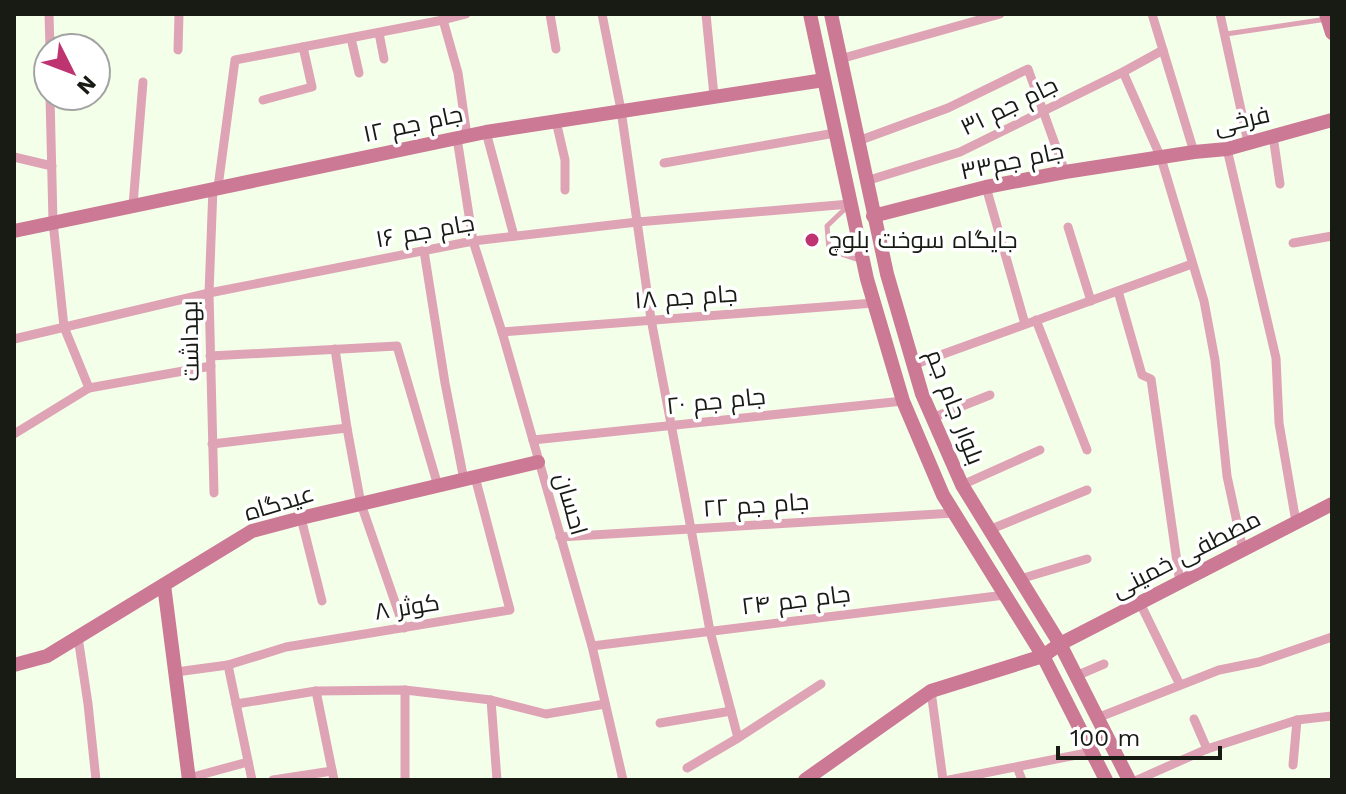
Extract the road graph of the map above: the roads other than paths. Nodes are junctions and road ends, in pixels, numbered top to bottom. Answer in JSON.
{"nodes":[{"id":1,"x":179,"y":14,"type":"edge"},
{"id":2,"x":466,"y":14,"type":"edge"},
{"id":3,"x":550,"y":14,"type":"edge"},
{"id":4,"x":602,"y":14,"type":"edge"},
{"id":5,"x":706,"y":14,"type":"edge"},
{"id":6,"x":810,"y":14,"type":"edge"},
{"id":7,"x":831,"y":14,"type":"edge"},
{"id":8,"x":1000,"y":14,"type":"edge"},
{"id":9,"x":1152,"y":14,"type":"edge"},
{"id":10,"x":1220,"y":14,"type":"edge"},
{"id":11,"x":1327,"y":16,"type":"edge"},
{"id":12,"x":973,"y":17,"type":"edge"},
{"id":13,"x":443,"y":20,"type":"junction"},
{"id":14,"x":379,"y":33,"type":"junction"},
{"id":15,"x":1332,"y":33,"type":"edge"},
{"id":16,"x":1225,"y":34,"type":"junction"},
{"id":17,"x":351,"y":38,"type":"junction"},
{"id":18,"x":303,"y":47,"type":"junction"},
{"id":19,"x":556,"y":49,"type":"dead end"},
{"id":20,"x":178,"y":50,"type":"dead end"},
{"id":21,"x":1163,"y":50,"type":"junction"},
{"id":22,"x":384,"y":59,"type":"dead end"},
{"id":23,"x":840,"y":59,"type":"junction"},
{"id":24,"x":1123,"y":72,"type":"junction"},
{"id":25,"x":359,"y":73,"type":"dead end"},
{"id":26,"x":824,"y":80,"type":"junction"},
{"id":27,"x":143,"y":82,"type":"dead end"},
{"id":28,"x":714,"y":96,"type":"junction"},
{"id":29,"x":263,"y":100,"type":"dead end"},
{"id":30,"x":621,"y":110,"type":"junction"},
{"id":31,"x":1043,"y":111,"type":"junction"},
{"id":32,"x":50,"y":112,"type":"edge"},
{"id":33,"x":1332,"y":120,"type":"edge"},
{"id":34,"x":556,"y":121,"type":"junction"},
{"id":35,"x":486,"y":132,"type":"junction"},
{"id":36,"x":835,"y":133,"type":"junction"},
{"id":37,"x":1273,"y":136,"type":"junction"},
{"id":38,"x":462,"y":137,"type":"junction"},
{"id":39,"x":858,"y":141,"type":"junction"},
{"id":40,"x":1248,"y":142,"type":"junction"},
{"id":41,"x":1227,"y":149,"type":"junction"},
{"id":42,"x":1194,"y":152,"type":"junction"},
{"id":43,"x":14,"y":157,"type":"edge"},
{"id":44,"x":1161,"y":158,"type":"junction"},
{"id":45,"x":664,"y":163,"type":"dead end"},
{"id":46,"x":52,"y":166,"type":"junction"},
{"id":47,"x":1065,"y":172,"type":"junction"},
{"id":48,"x":866,"y":181,"type":"junction"},
{"id":49,"x":1280,"y":184,"type":"dead end"},
{"id":50,"x":986,"y":187,"type":"junction"},
{"id":51,"x":215,"y":188,"type":"junction"},
{"id":52,"x":565,"y":190,"type":"dead end"},
{"id":53,"x":850,"y":204,"type":"junction"},
{"id":54,"x":133,"y":205,"type":"junction"},
{"id":55,"x":873,"y":216,"type":"junction"},
{"id":56,"x":53,"y":222,"type":"junction"},
{"id":57,"x":637,"y":222,"type":"junction"},
{"id":58,"x":1068,"y":227,"type":"dead end"},
{"id":59,"x":14,"y":231,"type":"edge"},
{"id":60,"x":514,"y":236,"type":"junction"},
{"id":61,"x":1332,"y":236,"type":"edge"},
{"id":62,"x":473,"y":241,"type":"junction"},
{"id":63,"x":1293,"y":243,"type":"dead end"},
{"id":64,"x":424,"y":251,"type":"junction"},
{"id":65,"x":863,"y":261,"type":"junction"},
{"id":66,"x":1192,"y":264,"type":"junction"},
{"id":67,"x":1118,"y":291,"type":"junction"},
{"id":68,"x":209,"y":293,"type":"junction"},
{"id":69,"x":1091,"y":301,"type":"junction"},
{"id":70,"x":874,"y":303,"type":"junction"},
{"id":71,"x":651,"y":319,"type":"junction"},
{"id":72,"x":1036,"y":320,"type":"junction"},
{"id":73,"x":1025,"y":324,"type":"junction"},
{"id":74,"x":64,"y":327,"type":"junction"},
{"id":75,"x":502,"y":332,"type":"junction"},
{"id":76,"x":14,"y":339,"type":"edge"},
{"id":77,"x":335,"y":349,"type":"junction"},
{"id":78,"x":210,"y":361,"type":"junction"},
{"id":79,"x":913,"y":365,"type":"junction"},
{"id":80,"x":89,"y":388,"type":"junction"},
{"id":81,"x":922,"y":394,"type":"junction"},
{"id":82,"x":990,"y":395,"type":"dead end"},
{"id":83,"x":903,"y":401,"type":"junction"},
{"id":84,"x":932,"y":418,"type":"junction"},
{"id":85,"x":671,"y":426,"type":"junction"},
{"id":86,"x":347,"y":428,"type":"junction"},
{"id":87,"x":14,"y":434,"type":"edge"},
{"id":88,"x":533,"y":440,"type":"junction"},
{"id":89,"x":212,"y":444,"type":"junction"},
{"id":90,"x":1040,"y":450,"type":"dead end"},
{"id":91,"x":1087,"y":450,"type":"dead end"},
{"id":92,"x":538,"y":462,"type":"junction"},
{"id":93,"x":470,"y":478,"type":"junction"},
{"id":94,"x":962,"y":485,"type":"junction"},
{"id":95,"x":438,"y":486,"type":"junction"},
{"id":96,"x":1087,"y":490,"type":"dead end"},
{"id":97,"x":214,"y":493,"type":"dead end"},
{"id":98,"x":361,"y":504,"type":"junction"},
{"id":99,"x":1332,"y":504,"type":"edge"},
{"id":100,"x":954,"y":513,"type":"junction"},
{"id":101,"x":301,"y":518,"type":"junction"},
{"id":102,"x":1296,"y":522,"type":"junction"},
{"id":103,"x":691,"y":529,"type":"junction"},
{"id":104,"x":989,"y":530,"type":"junction"},
{"id":105,"x":560,"y":537,"type":"junction"},
{"id":106,"x":1243,"y":550,"type":"junction"},
{"id":107,"x":1087,"y":559,"type":"dead end"},
{"id":108,"x":1020,"y":579,"type":"junction"},
{"id":109,"x":1180,"y":583,"type":"junction"},
{"id":110,"x":164,"y":585,"type":"junction"},
{"id":111,"x":1005,"y":595,"type":"junction"},
{"id":112,"x":322,"y":601,"type":"dead end"},
{"id":113,"x":1140,"y":603,"type":"junction"},
{"id":114,"x":404,"y":628,"type":"junction"},
{"id":115,"x":710,"y":631,"type":"junction"},
{"id":116,"x":78,"y":637,"type":"junction"},
{"id":117,"x":1332,"y":637,"type":"edge"},
{"id":118,"x":1060,"y":644,"type":"junction"},
{"id":119,"x":592,"y":646,"type":"junction"},
{"id":120,"x":1043,"y":656,"type":"junction"},
{"id":121,"x":1104,"y":664,"type":"dead end"},
{"id":122,"x":14,"y":665,"type":"edge"},
{"id":123,"x":228,"y":665,"type":"junction"},
{"id":124,"x":176,"y":672,"type":"junction"},
{"id":125,"x":1076,"y":676,"type":"junction"},
{"id":126,"x":821,"y":684,"type":"dead end"},
{"id":127,"x":1180,"y":685,"type":"junction"},
{"id":128,"x":405,"y":690,"type":"junction"},
{"id":129,"x":316,"y":691,"type":"junction"},
{"id":130,"x":931,"y":691,"type":"junction"},
{"id":131,"x":491,"y":700,"type":"junction"},
{"id":132,"x":236,"y":704,"type":"junction"},
{"id":133,"x":605,"y":704,"type":"junction"},
{"id":134,"x":731,"y":711,"type":"junction"},
{"id":135,"x":1332,"y":716,"type":"edge"},
{"id":136,"x":1097,"y":718,"type":"junction"},
{"id":137,"x":1194,"y":719,"type":"dead end"},
{"id":138,"x":1297,"y":720,"type":"junction"},
{"id":139,"x":660,"y":723,"type":"dead end"},
{"id":140,"x":738,"y":738,"type":"junction"},
{"id":141,"x":1207,"y":749,"type":"junction"},
{"id":142,"x":1092,"y":752,"type":"junction"},
{"id":143,"x":248,"y":762,"type":"junction"},
{"id":144,"x":1293,"y":765,"type":"dead end"},
{"id":145,"x":1017,"y":767,"type":"junction"},
{"id":146,"x":687,"y":768,"type":"dead end"},
{"id":147,"x":333,"y":776,"type":"edge"},
{"id":148,"x":189,"y":779,"type":"edge"},
{"id":149,"x":96,"y":780,"type":"edge"},
{"id":150,"x":252,"y":780,"type":"edge"},
{"id":151,"x":273,"y":780,"type":"edge"},
{"id":152,"x":405,"y":780,"type":"edge"},
{"id":153,"x":497,"y":780,"type":"edge"},
{"id":154,"x":623,"y":780,"type":"edge"},
{"id":155,"x":805,"y":780,"type":"edge"},
{"id":156,"x":946,"y":780,"type":"edge"},
{"id":157,"x":1022,"y":780,"type":"edge"},
{"id":158,"x":1106,"y":780,"type":"edge"},
{"id":159,"x":1129,"y":780,"type":"edge"},
{"id":160,"x":1137,"y":780,"type":"edge"}],
"edges":[{"from":1,"to":20,"type":"street"},
{"from":2,"to":13,"type":"street"},
{"from":3,"to":19,"type":"street"},
{"from":4,"to":30,"type":"street"},
{"from":5,"to":28,"type":"street"},
{"from":6,"to":26,"type":"street","name":"بلوار جام جم"},
{"from":7,"to":23,"type":"street","name":"بلوار جام جم"},
{"from":8,"to":12,"type":"street"},
{"from":9,"to":21,"type":"street"},
{"from":10,"to":16,"type":"street"},
{"from":11,"to":15,"type":"street"},
{"from":11,"to":16,"type":"lane"},
{"from":12,"to":23,"type":"street"},
{"from":13,"to":14,"type":"street"},
{"from":13,"to":38,"type":"street","name":"احسان"},
{"from":14,"to":17,"type":"street"},
{"from":14,"to":22,"type":"street"},
{"from":16,"to":40,"type":"street"},
{"from":17,"to":18,"type":"street"},
{"from":17,"to":25,"type":"street"},
{"from":18,"to":29,"type":"street"},
{"from":18,"to":51,"type":"street","name":"بهداشت"},
{"from":21,"to":24,"type":"street","name":"جام جم ۳۱"},
{"from":21,"to":42,"type":"street"},
{"from":23,"to":39,"type":"street","name":"بلوار جام جم"},
{"from":24,"to":31,"type":"street","name":"جام جم ۳۱"},
{"from":24,"to":44,"type":"street"},
{"from":26,"to":28,"type":"street","name":"جام جم ۱۲"},
{"from":26,"to":36,"type":"street","name":"بلوار جام جم"},
{"from":27,"to":54,"type":"street"},
{"from":28,"to":30,"type":"street","name":"جام جم ۱۲"},
{"from":30,"to":34,"type":"street","name":"جام جم ۱۲"},
{"from":30,"to":57,"type":"street"},
{"from":31,"to":39,"type":"street"},
{"from":31,"to":47,"type":"street"},
{"from":31,"to":48,"type":"street","name":"جام جم ۳۱"},
{"from":32,"to":46,"type":"street"},
{"from":33,"to":37,"type":"street","name":"فرخی"},
{"from":34,"to":35,"type":"street","name":"جام جم ۱۲"},
{"from":34,"to":52,"type":"street"},
{"from":35,"to":38,"type":"street","name":"جام جم ۱۲"},
{"from":35,"to":60,"type":"street"},
{"from":36,"to":45,"type":"street"},
{"from":36,"to":53,"type":"street","name":"بلوار جام جم"},
{"from":37,"to":40,"type":"street","name":"فرخی"},
{"from":37,"to":49,"type":"street"},
{"from":38,"to":51,"type":"street","name":"جام جم ۱۲"},
{"from":38,"to":62,"type":"street","name":"احسان"},
{"from":39,"to":48,"type":"street","name":"بلوار جام جم"},
{"from":40,"to":41,"type":"street","name":"فرخی"},
{"from":41,"to":42,"type":"street","name":"فرخی"},
{"from":41,"to":102,"type":"street"},
{"from":42,"to":44,"type":"street","name":"فرخی"},
{"from":43,"to":46,"type":"street"},
{"from":44,"to":47,"type":"street","name":"جام جم۳۳"},
{"from":44,"to":66,"type":"street"},
{"from":46,"to":56,"type":"street"},
{"from":47,"to":50,"type":"street","name":"جام جم۳۳"},
{"from":48,"to":55,"type":"street","name":"بلوار جام جم"},
{"from":50,"to":55,"type":"street","name":"جام جم۳۳"},
{"from":50,"to":73,"type":"street"},
{"from":51,"to":54,"type":"street","name":"جام جم ۱۲"},
{"from":51,"to":68,"type":"street","name":"بهداشت"},
{"from":53,"to":57,"type":"street","name":"جام جم ۱۶"},
{"from":53,"to":65,"type":"street","name":"بلوار جام جم"},
{"from":53,"to":65,"type":"lane"},
{"from":54,"to":56,"type":"street","name":"جام جم ۱۲"},
{"from":55,"to":79,"type":"street","name":"بلوار جام جم"},
{"from":56,"to":59,"type":"street","name":"جام جم ۱۲"},
{"from":56,"to":74,"type":"street"},
{"from":57,"to":60,"type":"street","name":"جام جم ۱۶"},
{"from":57,"to":71,"type":"street"},
{"from":58,"to":69,"type":"street"},
{"from":60,"to":62,"type":"street","name":"جام جم ۱۶"},
{"from":61,"to":63,"type":"street"},
{"from":62,"to":64,"type":"street","name":"جام جم ۱۶"},
{"from":62,"to":75,"type":"street","name":"احسان"},
{"from":64,"to":68,"type":"street","name":"جام جم ۱۶"},
{"from":64,"to":93,"type":"street"},
{"from":65,"to":70,"type":"street","name":"بلوار جام جم"},
{"from":66,"to":67,"type":"street"},
{"from":66,"to":106,"type":"street"},
{"from":67,"to":69,"type":"street"},
{"from":67,"to":109,"type":"street"},
{"from":68,"to":74,"type":"street","name":"جام جم ۱۶"},
{"from":68,"to":78,"type":"street","name":"بهداشت"},
{"from":69,"to":72,"type":"street"},
{"from":70,"to":71,"type":"street","name":"جام جم ۱۸"},
{"from":70,"to":83,"type":"street","name":"بلوار جام جم"},
{"from":71,"to":75,"type":"street","name":"جام جم ۱۸"},
{"from":71,"to":85,"type":"street"},
{"from":72,"to":73,"type":"street"},
{"from":72,"to":91,"type":"street"},
{"from":73,"to":79,"type":"street"},
{"from":74,"to":76,"type":"street","name":"جام جم ۱۶"},
{"from":74,"to":80,"type":"street"},
{"from":75,"to":88,"type":"street","name":"احسان"},
{"from":77,"to":78,"type":"street"},
{"from":77,"to":86,"type":"street"},
{"from":77,"to":95,"type":"street"},
{"from":78,"to":80,"type":"street"},
{"from":78,"to":89,"type":"street","name":"بهداشت"},
{"from":79,"to":81,"type":"street","name":"بلوار جام جم"},
{"from":80,"to":87,"type":"street"},
{"from":81,"to":83,"type":"street"},
{"from":81,"to":84,"type":"street","name":"بلوار جام جم"},
{"from":82,"to":84,"type":"street"},
{"from":83,"to":85,"type":"street","name":"جام جم ۲۰"},
{"from":83,"to":100,"type":"street","name":"بلوار جام جم"},
{"from":84,"to":94,"type":"street","name":"بلوار جام جم"},
{"from":85,"to":88,"type":"street","name":"جام جم ۲۰"},
{"from":85,"to":103,"type":"street"},
{"from":86,"to":89,"type":"street"},
{"from":86,"to":98,"type":"street"},
{"from":88,"to":92,"type":"street","name":"احسان"},
{"from":89,"to":97,"type":"street","name":"بهداشت"},
{"from":90,"to":94,"type":"street"},
{"from":92,"to":93,"type":"street","name":"عیدگاه"},
{"from":92,"to":105,"type":"street","name":"احسان"},
{"from":93,"to":95,"type":"street","name":"عیدگاه"},
{"from":93,"to":114,"type":"street","name":"کوثر ۸"},
{"from":94,"to":104,"type":"street","name":"بلوار جام جم"},
{"from":95,"to":98,"type":"street","name":"عیدگاه"},
{"from":96,"to":104,"type":"street"},
{"from":98,"to":101,"type":"street","name":"عیدگاه"},
{"from":98,"to":114,"type":"street"},
{"from":99,"to":102,"type":"street","name":"مصطفی خمینی"},
{"from":100,"to":103,"type":"street","name":"جام جم ۲۲"},
{"from":100,"to":111,"type":"street","name":"بلوار جام جم"},
{"from":101,"to":110,"type":"street","name":"عیدگاه"},
{"from":101,"to":112,"type":"street"},
{"from":102,"to":106,"type":"street","name":"مصطفی خمینی"},
{"from":103,"to":105,"type":"street","name":"جام جم ۲۲"},
{"from":103,"to":115,"type":"street"},
{"from":104,"to":108,"type":"street","name":"بلوار جام جم"},
{"from":105,"to":119,"type":"street","name":"احسان"},
{"from":106,"to":109,"type":"street","name":"مصطفی خمینی"},
{"from":107,"to":108,"type":"street"},
{"from":108,"to":118,"type":"street","name":"بلوار جام جم"},
{"from":109,"to":113,"type":"street","name":"مصطفی خمینی"},
{"from":110,"to":116,"type":"street","name":"عیدگاه"},
{"from":110,"to":124,"type":"street"},
{"from":111,"to":115,"type":"street","name":"جام جم ۲۴"},
{"from":111,"to":120,"type":"street","name":"بلوار جام جم"},
{"from":113,"to":118,"type":"street","name":"مصطفی خمینی"},
{"from":113,"to":127,"type":"street"},
{"from":114,"to":123,"type":"street","name":"کوثر ۸"},
{"from":115,"to":119,"type":"street","name":"جام جم ۲۴"},
{"from":115,"to":134,"type":"street"},
{"from":116,"to":122,"type":"street","name":"عیدگاه"},
{"from":116,"to":149,"type":"street"},
{"from":117,"to":127,"type":"street"},
{"from":118,"to":120,"type":"street","name":"مصطفی خمینی"},
{"from":118,"to":125,"type":"street","name":"بلوار جام جم"},
{"from":119,"to":133,"type":"street","name":"احسان"},
{"from":120,"to":130,"type":"street"},
{"from":120,"to":142,"type":"street","name":"بلوار جام جم"},
{"from":121,"to":125,"type":"street"},
{"from":123,"to":124,"type":"street","name":"کوثر ۸"},
{"from":123,"to":132,"type":"street"},
{"from":124,"to":148,"type":"street"},
{"from":125,"to":136,"type":"street","name":"بلوار جام جم"},
{"from":126,"to":140,"type":"street"},
{"from":127,"to":136,"type":"street"},
{"from":128,"to":129,"type":"street"},
{"from":128,"to":131,"type":"street"},
{"from":128,"to":152,"type":"street"},
{"from":129,"to":132,"type":"street"},
{"from":129,"to":147,"type":"street"},
{"from":130,"to":155,"type":"street"},
{"from":130,"to":156,"type":"street"},
{"from":131,"to":133,"type":"street"},
{"from":131,"to":153,"type":"street"},
{"from":132,"to":143,"type":"street"},
{"from":133,"to":154,"type":"street","name":"احسان"},
{"from":134,"to":139,"type":"street"},
{"from":134,"to":140,"type":"street"},
{"from":135,"to":138,"type":"street"},
{"from":136,"to":159,"type":"street","name":"بلوار جام جم"},
{"from":137,"to":141,"type":"street"},
{"from":138,"to":141,"type":"street"},
{"from":138,"to":144,"type":"street"},
{"from":140,"to":146,"type":"street"},
{"from":141,"to":160,"type":"street"},
{"from":142,"to":145,"type":"street"},
{"from":142,"to":158,"type":"street","name":"بلوار جام جم"},
{"from":143,"to":148,"type":"street"},
{"from":143,"to":150,"type":"street"},
{"from":145,"to":156,"type":"street"},
{"from":145,"to":157,"type":"street"},
{"from":147,"to":151,"type":"street"}]}
